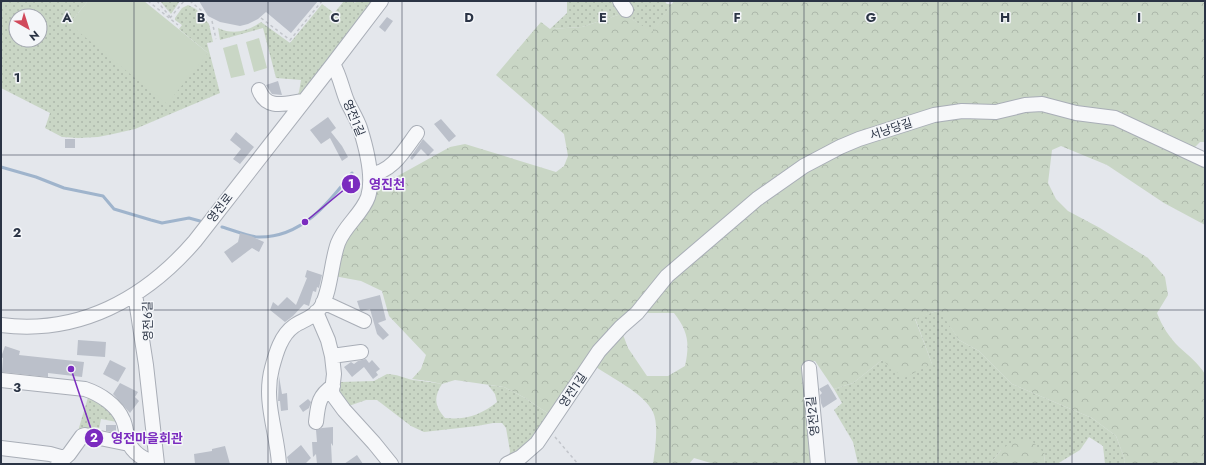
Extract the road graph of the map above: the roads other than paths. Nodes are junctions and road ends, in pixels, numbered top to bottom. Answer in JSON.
{"nodes":[{"id":1,"x":381,"y":1,"type":"edge"},
{"id":2,"x":333,"y":64,"type":"junction"},
{"id":3,"x":259,"y":90,"type":"dead end"},
{"id":4,"x":304,"y":101,"type":"junction"},
{"id":5,"x":417,"y":133,"type":"dead end"},
{"id":6,"x":1202,"y":155,"type":"edge"},
{"id":7,"x":370,"y":174,"type":"junction"},
{"id":8,"x":156,"y":280,"type":"junction"},
{"id":9,"x":135,"y":294,"type":"junction"},
{"id":10,"x":320,"y":307,"type":"junction"},
{"id":11,"x":637,"y":313,"type":"joint"},
{"id":12,"x":364,"y":321,"type":"dead end"},
{"id":13,"x":1,"y":325,"type":"edge"},
{"id":14,"x":362,"y":352,"type":"dead end"},
{"id":15,"x":332,"y":356,"type":"junction"},
{"id":16,"x":146,"y":365,"type":"junction"},
{"id":17,"x":809,"y":368,"type":"dead end"},
{"id":18,"x":1,"y":380,"type":"edge"},
{"id":19,"x":333,"y":386,"type":"junction"},
{"id":20,"x":316,"y":422,"type":"dead end"},
{"id":21,"x":129,"y":444,"type":"junction"},
{"id":22,"x":1,"y":448,"type":"edge"},
{"id":23,"x":61,"y":461,"type":"edge"},
{"id":24,"x":156,"y":463,"type":"edge"},
{"id":25,"x":279,"y":464,"type":"edge"},
{"id":26,"x":390,"y":464,"type":"edge"},
{"id":27,"x":507,"y":464,"type":"edge"},
{"id":28,"x":818,"y":464,"type":"edge"}],
"edges":[{"from":1,"to":2,"type":"street","name":"영전로"},
{"from":2,"to":4,"type":"street","name":"영전로"},
{"from":2,"to":7,"type":"street","name":"영전1길"},
{"from":3,"to":4,"type":"street"},
{"from":4,"to":8,"type":"street","name":"영전로"},
{"from":5,"to":7,"type":"street"},
{"from":6,"to":11,"type":"street","name":"서낭당길"},
{"from":7,"to":10,"type":"street","name":"영전1길"},
{"from":8,"to":9,"type":"street","name":"영전로"},
{"from":8,"to":16,"type":"street","name":"영전6길"},
{"from":9,"to":13,"type":"street","name":"영전로"},
{"from":9,"to":16,"type":"street","name":"영전6길"},
{"from":10,"to":12,"type":"street"},
{"from":10,"to":15,"type":"street"},
{"from":10,"to":25,"type":"street"},
{"from":11,"to":27,"type":"street","name":"영전1길"},
{"from":14,"to":15,"type":"street"},
{"from":15,"to":19,"type":"street"},
{"from":16,"to":24,"type":"street","name":"영전6길"},
{"from":17,"to":28,"type":"street","name":"영전2길"},
{"from":18,"to":21,"type":"street"},
{"from":19,"to":20,"type":"street"},
{"from":19,"to":26,"type":"street"},
{"from":21,"to":23,"type":"street"},
{"from":21,"to":24,"type":"street"},
{"from":22,"to":23,"type":"street"}]}
